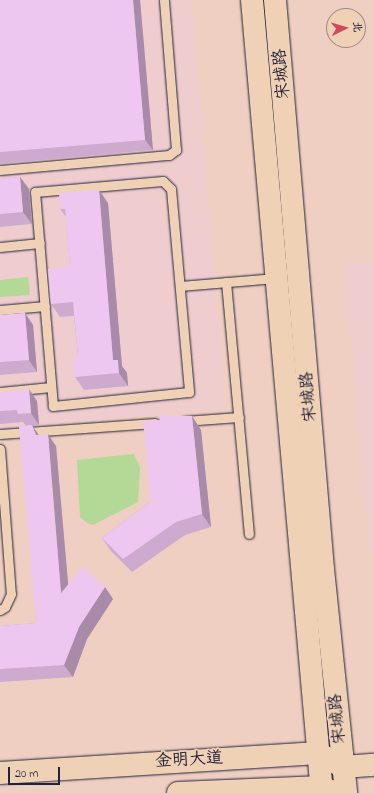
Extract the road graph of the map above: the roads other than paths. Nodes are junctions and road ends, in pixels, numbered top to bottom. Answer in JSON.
{"nodes":[{"id":1,"x":164,"y":0,"type":"edge"},
{"id":2,"x":252,"y":0,"type":"edge"},
{"id":3,"x":275,"y":0,"type":"edge"},
{"id":4,"x":0,"y":170,"type":"edge"},
{"id":5,"x":40,"y":243,"type":"junction"},
{"id":6,"x":0,"y":247,"type":"edge"},
{"id":7,"x":277,"y":278,"type":"junction"},
{"id":8,"x":226,"y":282,"type":"junction"},
{"id":9,"x":180,"y":286,"type":"junction"},
{"id":10,"x":44,"y":306,"type":"junction"},
{"id":11,"x":0,"y":310,"type":"edge"},
{"id":12,"x":51,"y":387,"type":"junction"},
{"id":13,"x":0,"y":392,"type":"edge"},
{"id":14,"x":238,"y":417,"type":"junction"},
{"id":15,"x":0,"y":434,"type":"edge"},
{"id":16,"x":0,"y":449,"type":"edge"},
{"id":17,"x":249,"y":534,"type":"dead end"},
{"id":18,"x":0,"y":610,"type":"edge"},
{"id":19,"x":318,"y":753,"type":"junction"},
{"id":20,"x":374,"y":765,"type":"edge"},
{"id":21,"x":343,"y":766,"type":"junction"},
{"id":22,"x":0,"y":773,"type":"edge"},
{"id":23,"x":326,"y":791,"type":"edge"},
{"id":24,"x":178,"y":793,"type":"edge"},
{"id":25,"x":346,"y":793,"type":"edge"}],
"edges":[{"from":1,"to":4,"type":"lane"},
{"from":2,"to":7,"type":"main road","name":"宋城路"},
{"from":3,"to":21,"type":"main road","name":"宋城路"},
{"from":5,"to":6,"type":"lane"},
{"from":5,"to":9,"type":"lane"},
{"from":5,"to":10,"type":"lane"},
{"from":7,"to":8,"type":"lane"},
{"from":7,"to":19,"type":"main road","name":"宋城路"},
{"from":8,"to":9,"type":"lane"},
{"from":8,"to":14,"type":"lane"},
{"from":9,"to":12,"type":"lane"},
{"from":10,"to":11,"type":"lane"},
{"from":10,"to":12,"type":"lane"},
{"from":12,"to":13,"type":"lane"},
{"from":14,"to":15,"type":"lane"},
{"from":14,"to":17,"type":"lane"},
{"from":16,"to":18,"type":"lane"},
{"from":19,"to":21,"type":"main road"},
{"from":19,"to":22,"type":"main road","name":"金明大道"},
{"from":19,"to":23,"type":"main road","name":"宋城路"},
{"from":20,"to":21,"type":"main road"},
{"from":21,"to":25,"type":"main road","name":"宋城路"},
{"from":23,"to":24,"type":"main road","name":"金明大道"}]}
